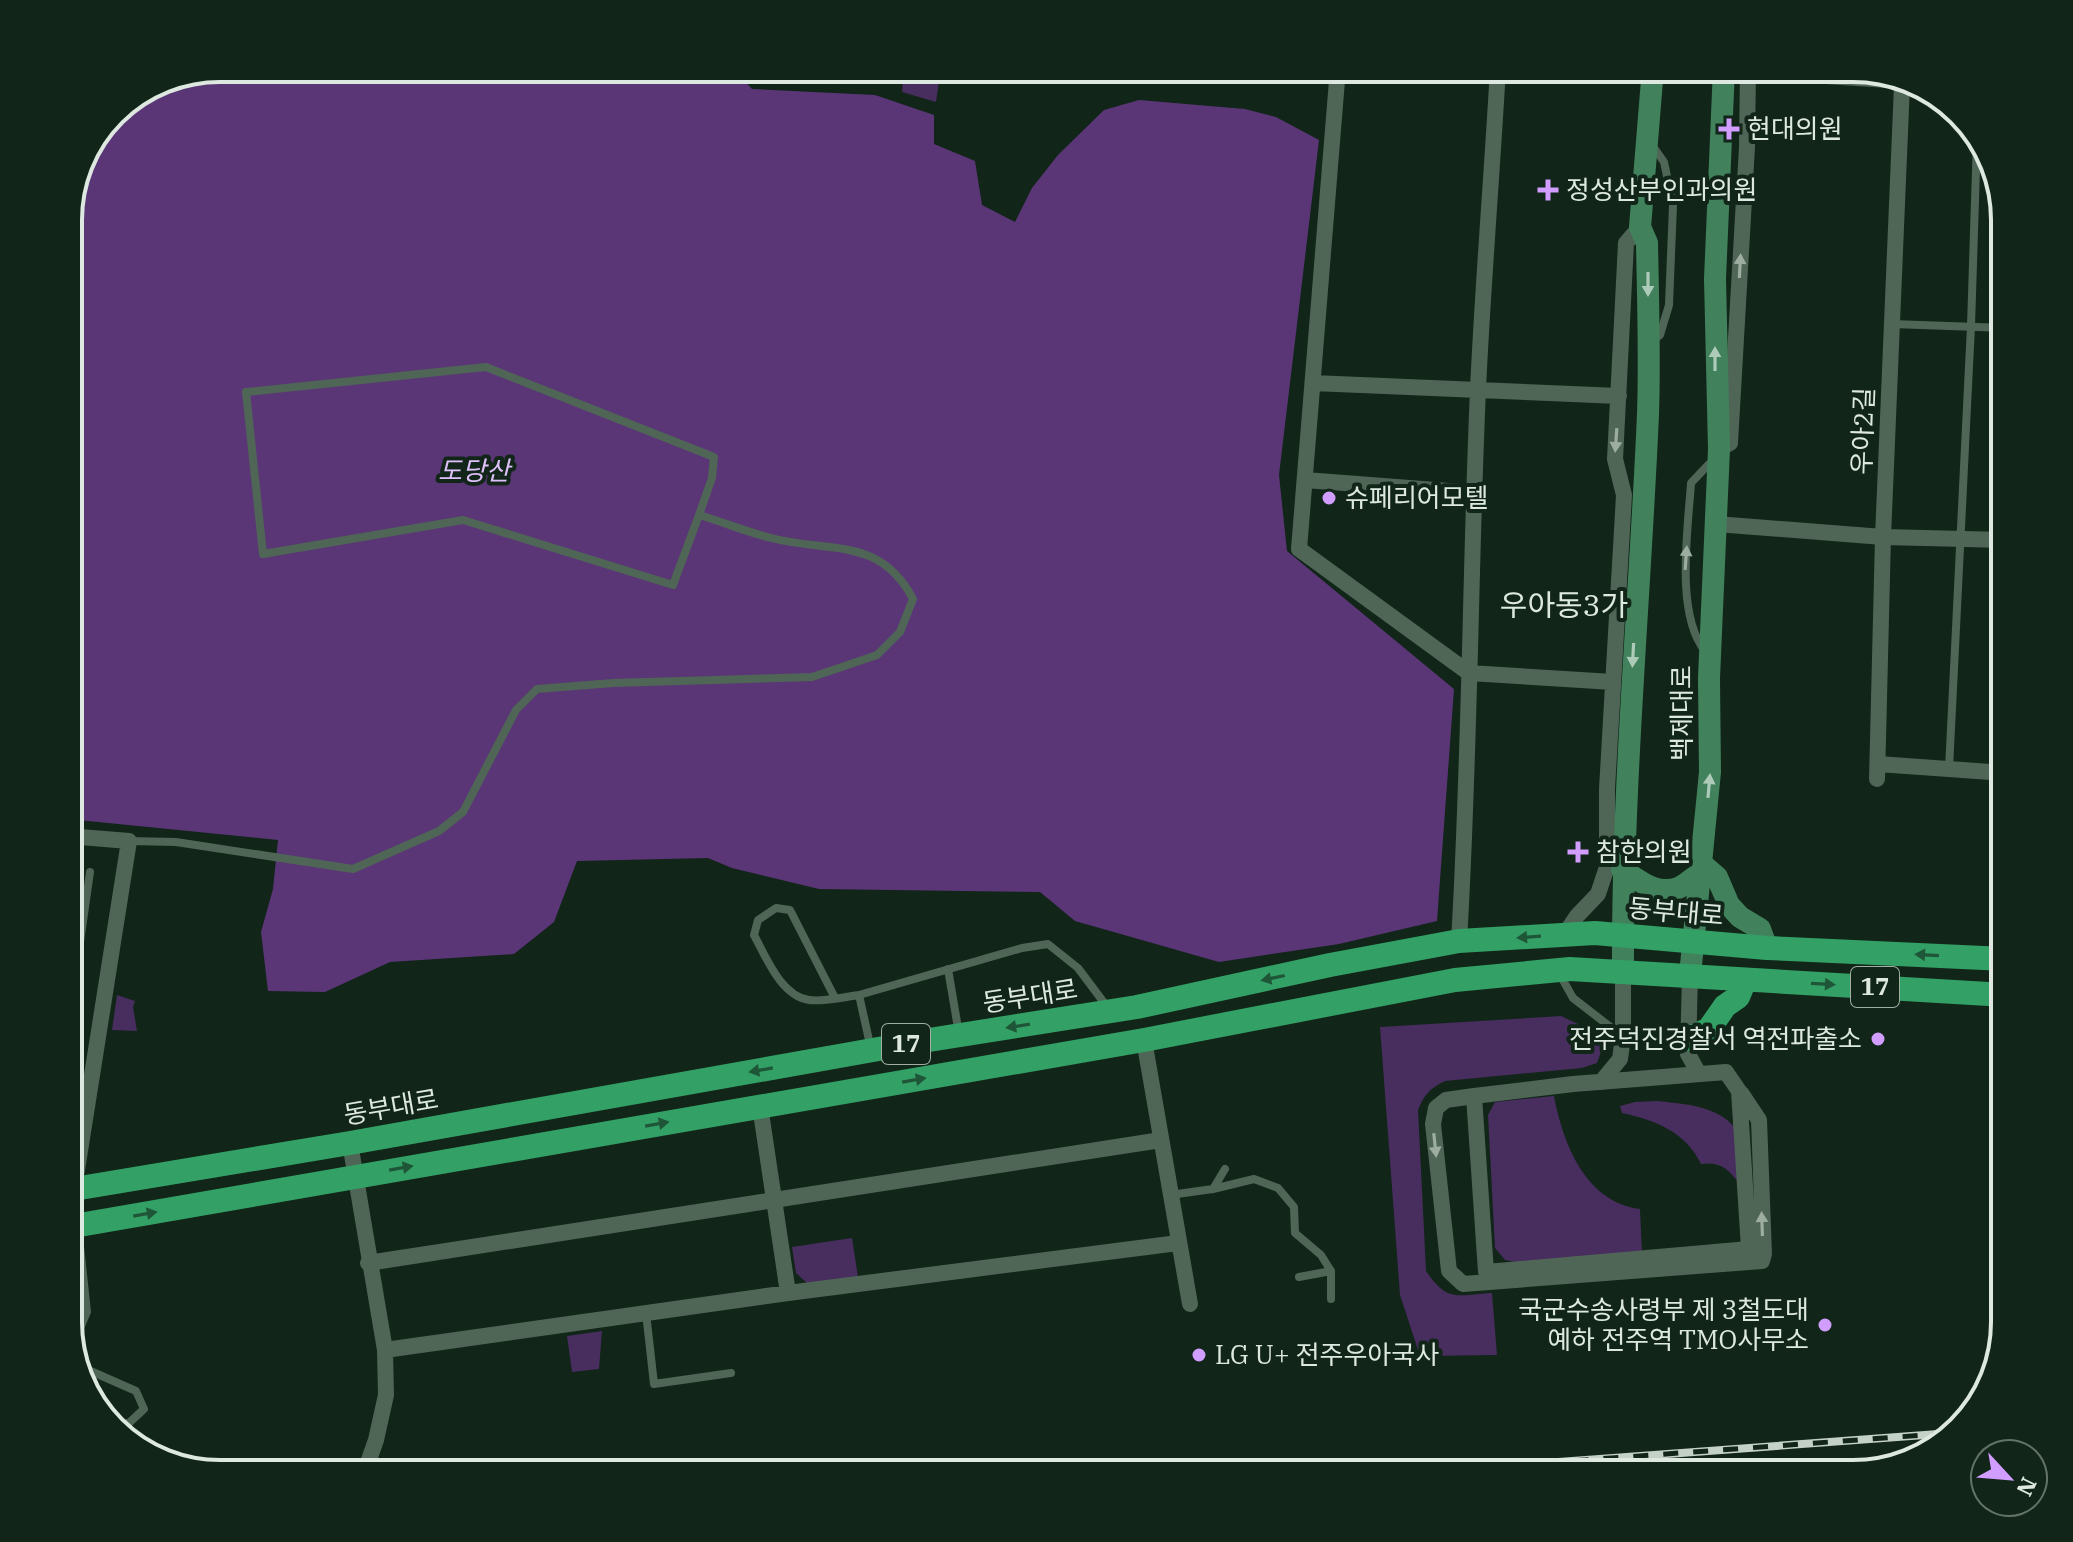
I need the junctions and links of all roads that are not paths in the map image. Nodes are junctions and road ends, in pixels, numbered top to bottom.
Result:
1 (1337, 82) edge
2 (1497, 82) edge
3 (1651, 82) edge
4 (1723, 82) edge
5 (1748, 82) edge
6 (1902, 91) edge
7 (1647, 138) junction
8 (1976, 158) edge
9 (1640, 227) junction
10 (1892, 324) junction
11 (1971, 326) junction
12 (1991, 327) edge
13 (1648, 344) junction
14 (1313, 383) junction
15 (1478, 389) junction
16 (1619, 396) junction
17 (1719, 455) junction
18 (1305, 480) junction
19 (1475, 493) junction
20 (1624, 495) junction
21 (699, 515) junction
22 (1716, 524) junction
23 (1640, 529) junction
24 (1883, 537) junction
25 (1961, 538) junction
26 (1991, 539) edge
27 (1620, 559) junction
28 (1710, 658) junction
29 (1469, 673) junction
30 (1613, 682) junction
31 (1610, 724) junction
32 (1627, 756) junction
33 (1949, 769) junction
34 (1991, 772) edge
35 (1607, 789) junction
36 (82, 837) edge
37 (129, 841) junction
38 (1622, 869) junction
39 (1702, 869) junction
40 (90, 872) dead end
41 (82, 924) edge
42 (1565, 934) junction
43 (1622, 935) junction
44 (1459, 941) junction
45 (1693, 941) junction
46 (1767, 948) junction
47 (1991, 958) edge
48 (948, 969) junction
49 (1556, 969) junction
50 (1623, 972) junction
51 (1690, 975) junction
52 (1745, 980) junction
53 (1991, 994) edge
54 (859, 995) junction
55 (835, 998) junction
56 (1111, 1011) junction
57 (960, 1035) junction
58 (1623, 1037) junction
59 (1688, 1039) junction
60 (1144, 1040) junction
61 (871, 1050) junction
62 (1699, 1074) junction
63 (1601, 1082) junction
64 (1739, 1091) junction
65 (1474, 1096) junction
66 (760, 1106) junction
67 (82, 1123) edge
68 (1161, 1140) junction
69 (350, 1143) junction
70 (1225, 1169) dead end
71 (354, 1177) junction
72 (82, 1187) edge
73 (1213, 1189) junction
74 (1170, 1195) junction
75 (775, 1200) junction
76 (82, 1224) edge
77 (1178, 1243) junction
78 (368, 1263) junction
79 (1331, 1271) junction
80 (1299, 1277) dead end
81 (82, 1281) edge
82 (788, 1293) junction
83 (1331, 1299) dead end
84 (1190, 1304) dead end
85 (646, 1313) junction
86 (82, 1324) edge
87 (385, 1350) junction
88 (91, 1373) edge
89 (731, 1373) dead end
90 (127, 1423) edge
91 (369, 1460) edge

1 - 14 street
2 - 15 street
3 - 7 street, 백제대로
17 -> 4 street, 백제대로
17 -> 5 street, 백제대로
6 - 10 street, 우아2길
7 - 9 street, 백제대로
7 - 13 lane
8 - 11 lane
9 -> 13 street, 백제대로
9 - 16 street
10 - 11 lane
10 - 24 street, 우아2길
11 - 12 lane
11 - 25 lane
13 - 23 street, 백제대로
14 - 15 street
14 - 18 street
15 - 16 street
15 - 19 street
16 -> 20 street
17 - 22 street, 백제대로
28 -> 17 lane
18 - 19 street
18 - 29 street
19 - 29 street
20 - 23 street
20 - 27 street
21 - 21 lane
21 - 37 lane
22 - 24 street
22 - 28 street, 백제대로
23 - 27 street
23 -> 32 street, 백제대로
24 - 25 street
24 - 33 street, 우아2길
25 - 26 street
25 - 33 lane
27 - 30 street
39 -> 28 street, 백제대로
29 - 30 street
29 - 44 street
30 - 31 street
31 - 32 street
31 - 35 street
32 - 35 street, 백제대로
32 - 38 street, 백제대로
33 - 34 street
35 - 42 street
36 - 37 street
37 - 67 street
38 - 39 street
38 - 43 street, 백제대로
39 - 45 street, 백제대로
39 - 46 street
40 - 41 lane
42 - 43 main road, 동부대로 / 17
42 -> 44 main road, 동부대로 / 17
43 - 45 main road, 동부대로 / 17
43 - 50 street, 백제대로
44 -> 56 main road, 동부대로 / 17
45 - 46 main road, 동부대로 / 17
45 - 51 street, 백제대로
47 -> 46 main road, 동부대로 / 17
48 - 54 lane
48 - 56 lane
48 - 57 lane
49 - 50 main road, 17
49 - 58 lane
49 - 60 main road, 17
50 - 51 main road, 17
50 - 58 street
51 - 52 main road, 17
51 - 59 street
52 -> 53 main road, 17
52 - 59 main road
54 - 55 lane
54 - 61 lane
55 - 55 lane
56 -> 57 main road, 동부대로 / 17
57 - 61 main road, 동부대로 / 17
58 - 63 street
59 - 62 street
66 -> 60 main road, 17
60 - 68 street
61 -> 69 main road, 동부대로 / 17
62 - 63 street
62 - 64 street
63 - 65 street
64 - 65 street
65 -> 64 street
71 -> 66 main road, 17
66 - 75 street
68 - 74 street
68 - 75 street
69 - 71 street
69 - 72 main road, 동부대로 / 17
70 - 73 lane
76 -> 71 main road, 17
71 - 78 street
73 - 74 lane
73 - 79 lane
74 - 77 street
75 - 78 street
75 - 82 street
77 - 82 street
77 - 84 street
78 - 87 street
79 - 80 lane
79 - 83 lane
81 - 86 lane
82 - 85 street
85 - 87 street
85 - 89 lane
87 - 91 street
88 - 90 lane

